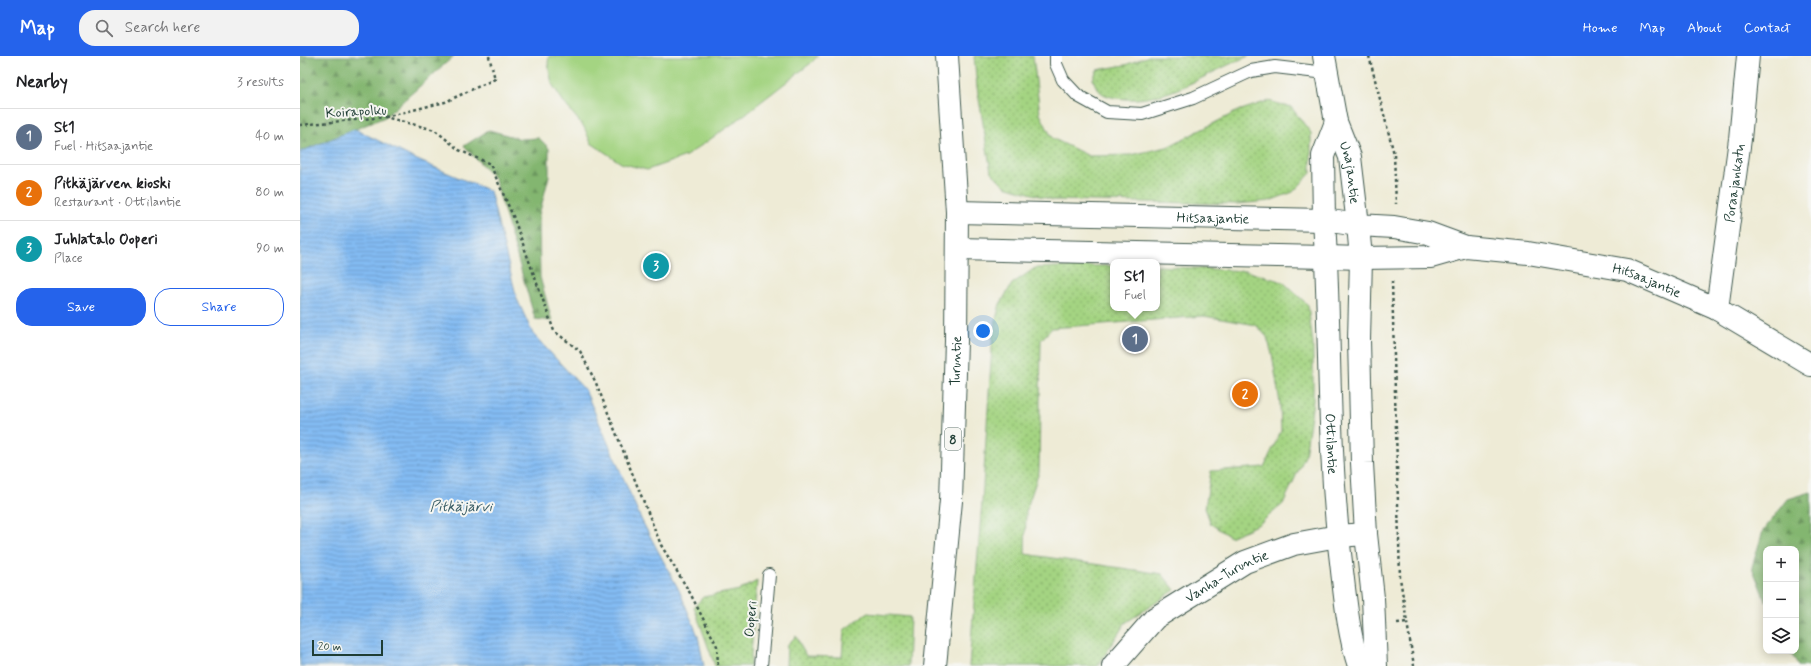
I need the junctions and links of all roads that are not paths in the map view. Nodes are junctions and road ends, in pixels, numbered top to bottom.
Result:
1 (947, 56) edge
2 (1056, 56) edge
3 (1748, 56) edge
4 (1325, 64) edge
5 (1336, 122) junction
6 (957, 212) junction
7 (1324, 220) junction
8 (1358, 225) junction
9 (1466, 247) junction
10 (958, 249) junction
11 (1327, 257) junction
12 (1361, 258) junction
13 (1717, 309) junction
14 (1811, 365) edge
15 (1366, 534) junction
16 (1338, 536) junction
17 (769, 575) dead end
18 (761, 666) edge
19 (936, 666) edge
20 (1113, 666) edge
21 (1360, 666) edge
22 (1376, 666) edge

1 - 6 main road, Turuntie / 8
2 - 4 lane
3 - 13 main road, Poraajankatu
4 - 5 main road, Unajantie
5 - 7 main road, Unajantie
5 - 8 main road, Unajantie
6 - 7 main road, Hitsaajantie
6 - 10 main road, Turuntie / 8
7 - 8 main road, Hitsaajantie
7 - 11 main road, Ottilantie
8 - 9 main road, Hitsaajantie
8 - 12 main road
9 - 12 main road, Hitsaajantie
9 - 13 main road, Hitsaajantie
10 - 11 main road, Hitsaajantie
10 - 19 main road, Turuntie / 8
11 - 12 main road, Hitsaajantie
11 - 16 main road, Ottilantie
12 - 15 main road
13 - 14 main road, Hitsaajantie
15 - 16 main road, Vanha-Turuntie
15 - 22 main road
16 - 20 main road, Vanha-Turuntie
16 - 21 main road, Ottilantie
17 - 18 lane, Ooperi

